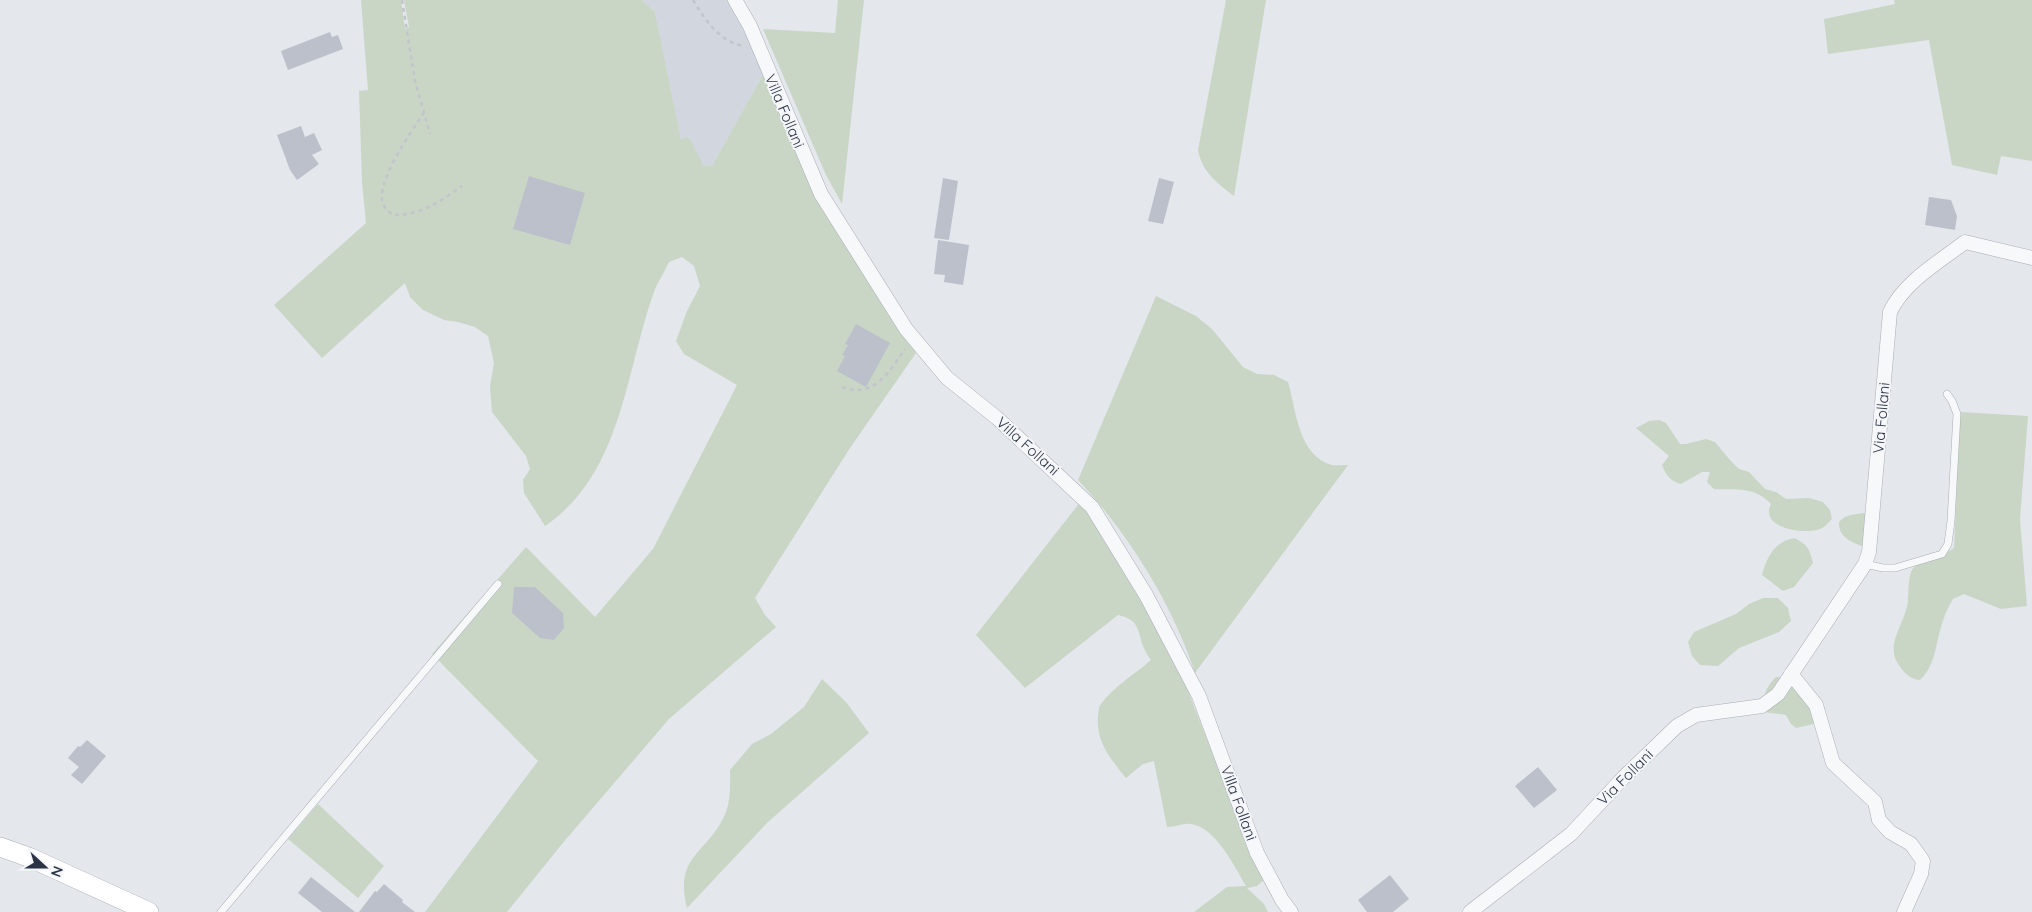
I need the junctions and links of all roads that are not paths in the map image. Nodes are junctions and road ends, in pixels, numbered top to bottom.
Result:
1 (736, 0) edge
2 (2032, 258) edge
3 (1946, 394) dead end
4 (1865, 564) junction
5 (498, 584) dead end
6 (1792, 674) junction
7 (0, 847) edge
8 (150, 912) edge
9 (221, 912) edge
10 (1291, 912) edge
11 (1470, 912) edge
12 (1904, 912) edge

1 - 10 street, Villa Follani
2 - 4 street, Via Follani
3 - 4 lane
4 - 6 street, Via Follani
5 - 9 lane
6 - 11 street, Via Follani
6 - 12 street
7 - 8 main road

